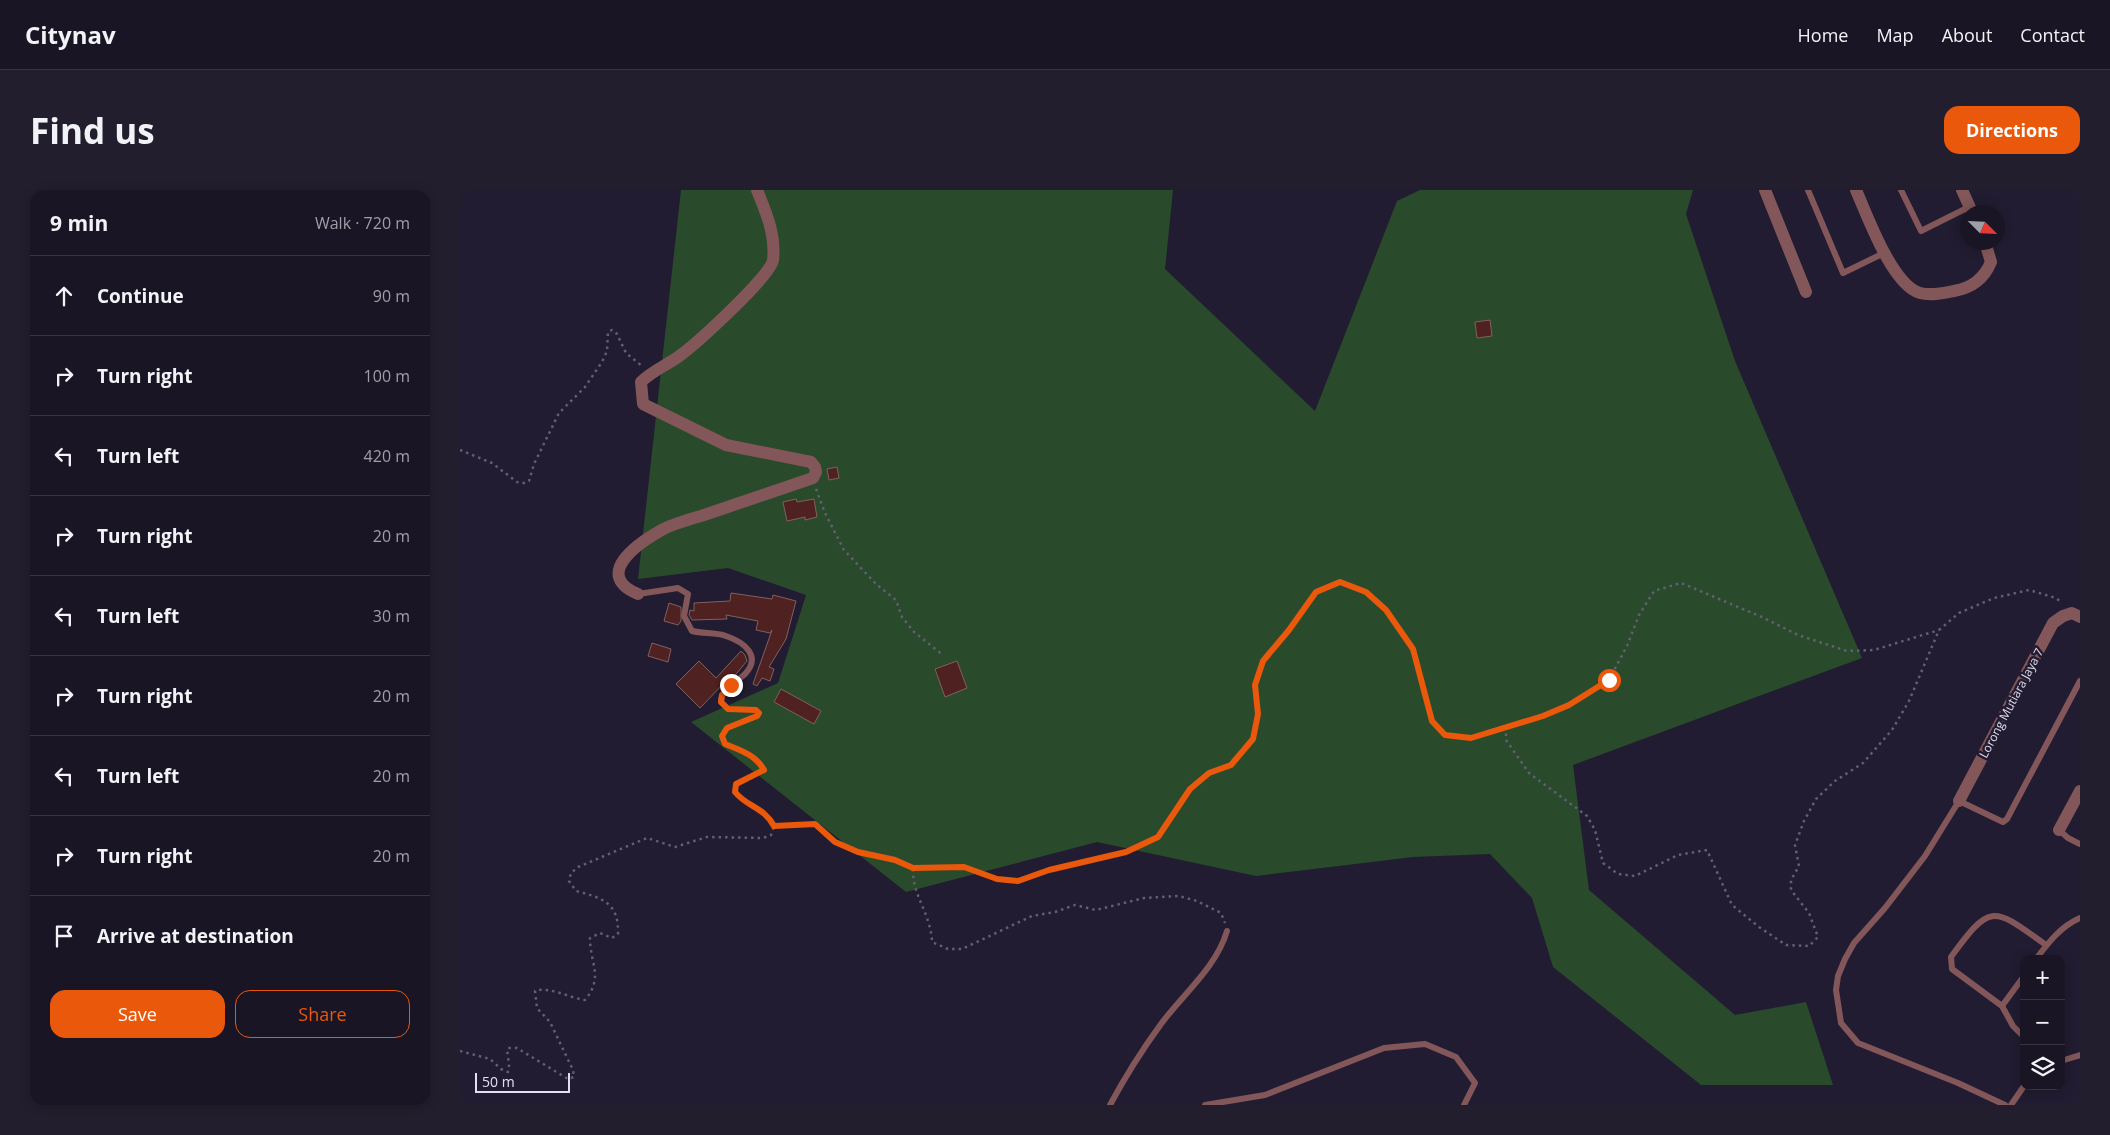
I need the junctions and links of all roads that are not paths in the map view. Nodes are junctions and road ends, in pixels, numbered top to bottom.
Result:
1 (758, 190) edge
2 (1765, 190) edge
3 (1808, 190) edge
4 (1856, 190) edge
5 (1902, 190) edge
6 (1962, 190) edge
7 (1968, 205) edge
8 (1960, 214) edge
9 (1987, 250) edge
10 (1884, 253) junction
11 (1806, 292) dead end
12 (638, 594) joint
13 (2076, 615) edge
14 (2080, 681) edge
15 (728, 709) road end
16 (2080, 791) edge
17 (1959, 801) junction
18 (2059, 830) joint
19 (2080, 844) edge
20 (2080, 918) edge
21 (1227, 932) road end
22 (2046, 945) junction
23 (2039, 955) edge
24 (2020, 981) edge
25 (2002, 1006) junction
26 (2020, 1033) edge
27 (2080, 1055) edge
28 (2065, 1060) edge
29 (2021, 1090) edge
30 (1110, 1105) edge
31 (1205, 1105) edge
32 (1464, 1105) edge
33 (2005, 1105) edge
34 (2010, 1105) edge

1 - 12 street
2 - 11 street
3 - 10 lane
4 - 10 street
5 - 8 lane
6 - 7 street
9 - 10 street
12 - 15 lane
13 - 17 street, Lorong Mutiara Jaya 7
14 - 17 lane
16 - 18 street
17 - 33 lane
18 - 19 lane
20 - 22 lane
21 - 30 lane
22 - 23 lane
22 - 25 lane
24 - 25 lane
25 - 26 lane
27 - 28 lane
29 - 34 lane
31 - 32 lane

